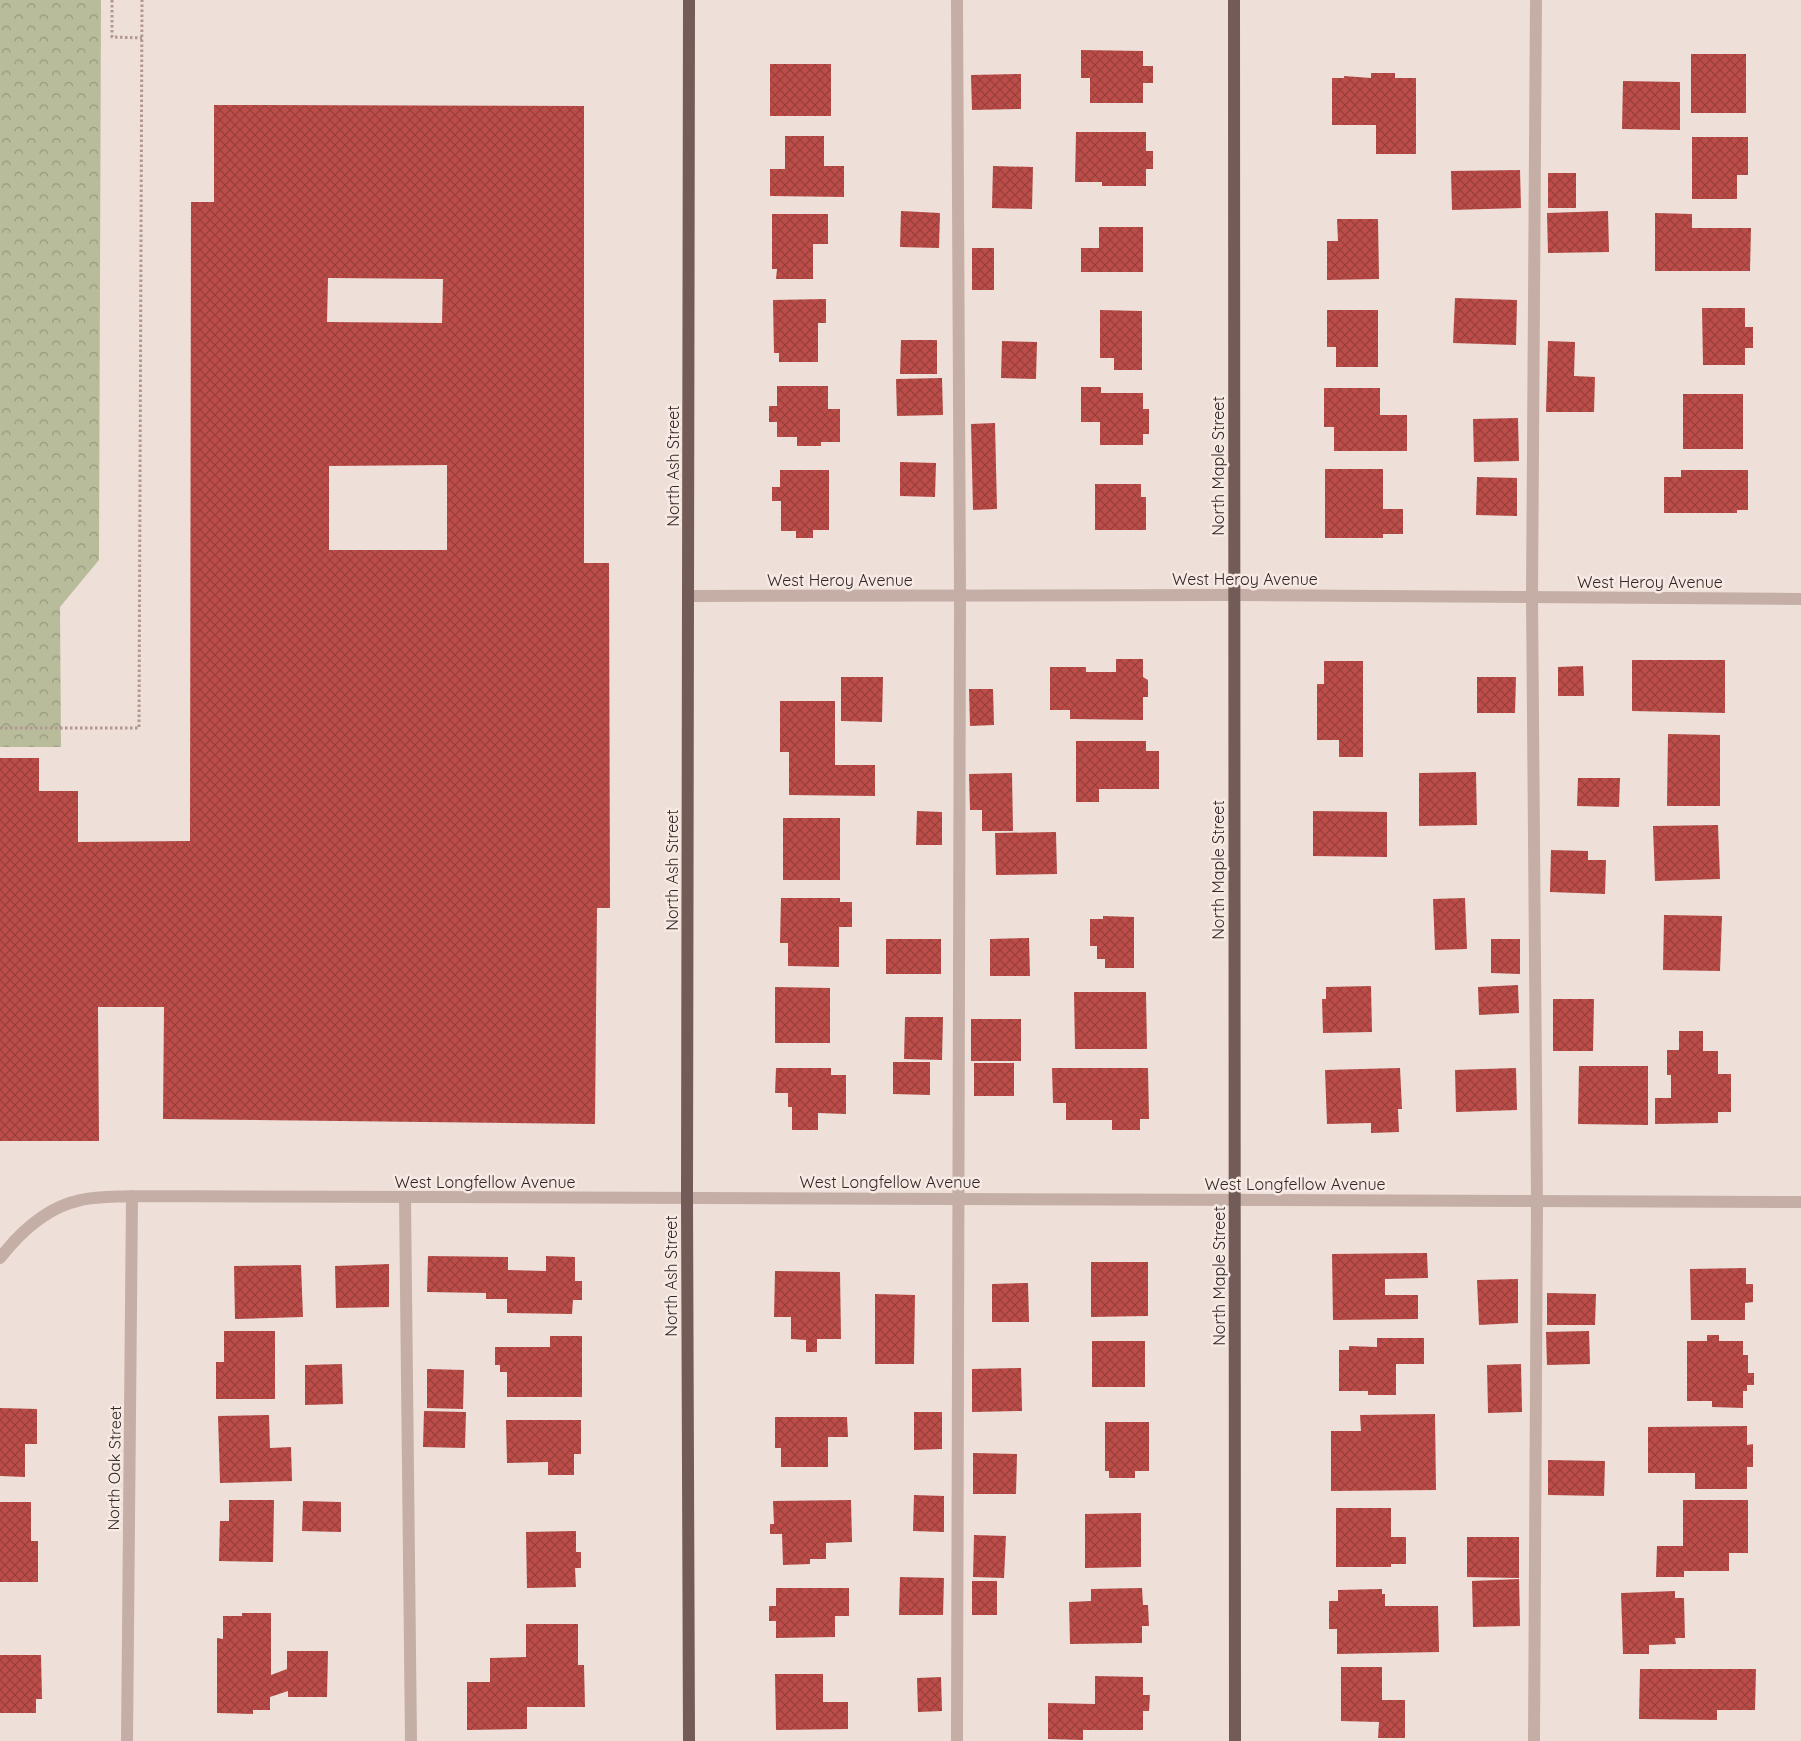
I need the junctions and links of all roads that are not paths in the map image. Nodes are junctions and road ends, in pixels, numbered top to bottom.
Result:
1 (689, 0) edge
2 (957, 0) edge
3 (1234, 0) edge
4 (1536, 0) edge
5 (1235, 595) junction
6 (689, 596) junction
7 (960, 596) junction
8 (1532, 598) junction
9 (1801, 599) edge
10 (132, 1196) junction
11 (405, 1198) junction
12 (687, 1198) junction
13 (960, 1198) junction
14 (1235, 1199) junction
15 (1537, 1202) junction
16 (1801, 1202) edge
17 (0, 1258) edge
18 (127, 1741) edge
19 (411, 1741) edge
20 (689, 1741) edge
21 (958, 1741) edge
22 (1235, 1741) edge
23 (1534, 1741) edge

1 - 6 main road, North Ash Street
2 - 7 street
3 - 5 main road, North Maple Street
4 - 8 street
5 - 7 street, West Heroy Avenue
5 - 8 street, West Heroy Avenue
5 - 14 main road, North Maple Street
6 - 7 street, West Heroy Avenue
6 - 12 main road, North Ash Street
7 - 13 street
8 - 9 street, West Heroy Avenue
8 - 15 street
10 - 11 street, West Longfellow Avenue
10 - 17 street, West Longfellow Avenue
10 - 18 street, North Oak Street
11 - 12 street, West Longfellow Avenue
11 - 19 street
12 - 13 street, West Longfellow Avenue
12 - 20 main road, North Ash Street
13 - 14 street, West Longfellow Avenue
13 - 21 street
14 - 15 street, West Longfellow Avenue
14 - 22 main road, North Maple Street
15 - 16 street, West Longfellow Avenue
15 - 23 street

